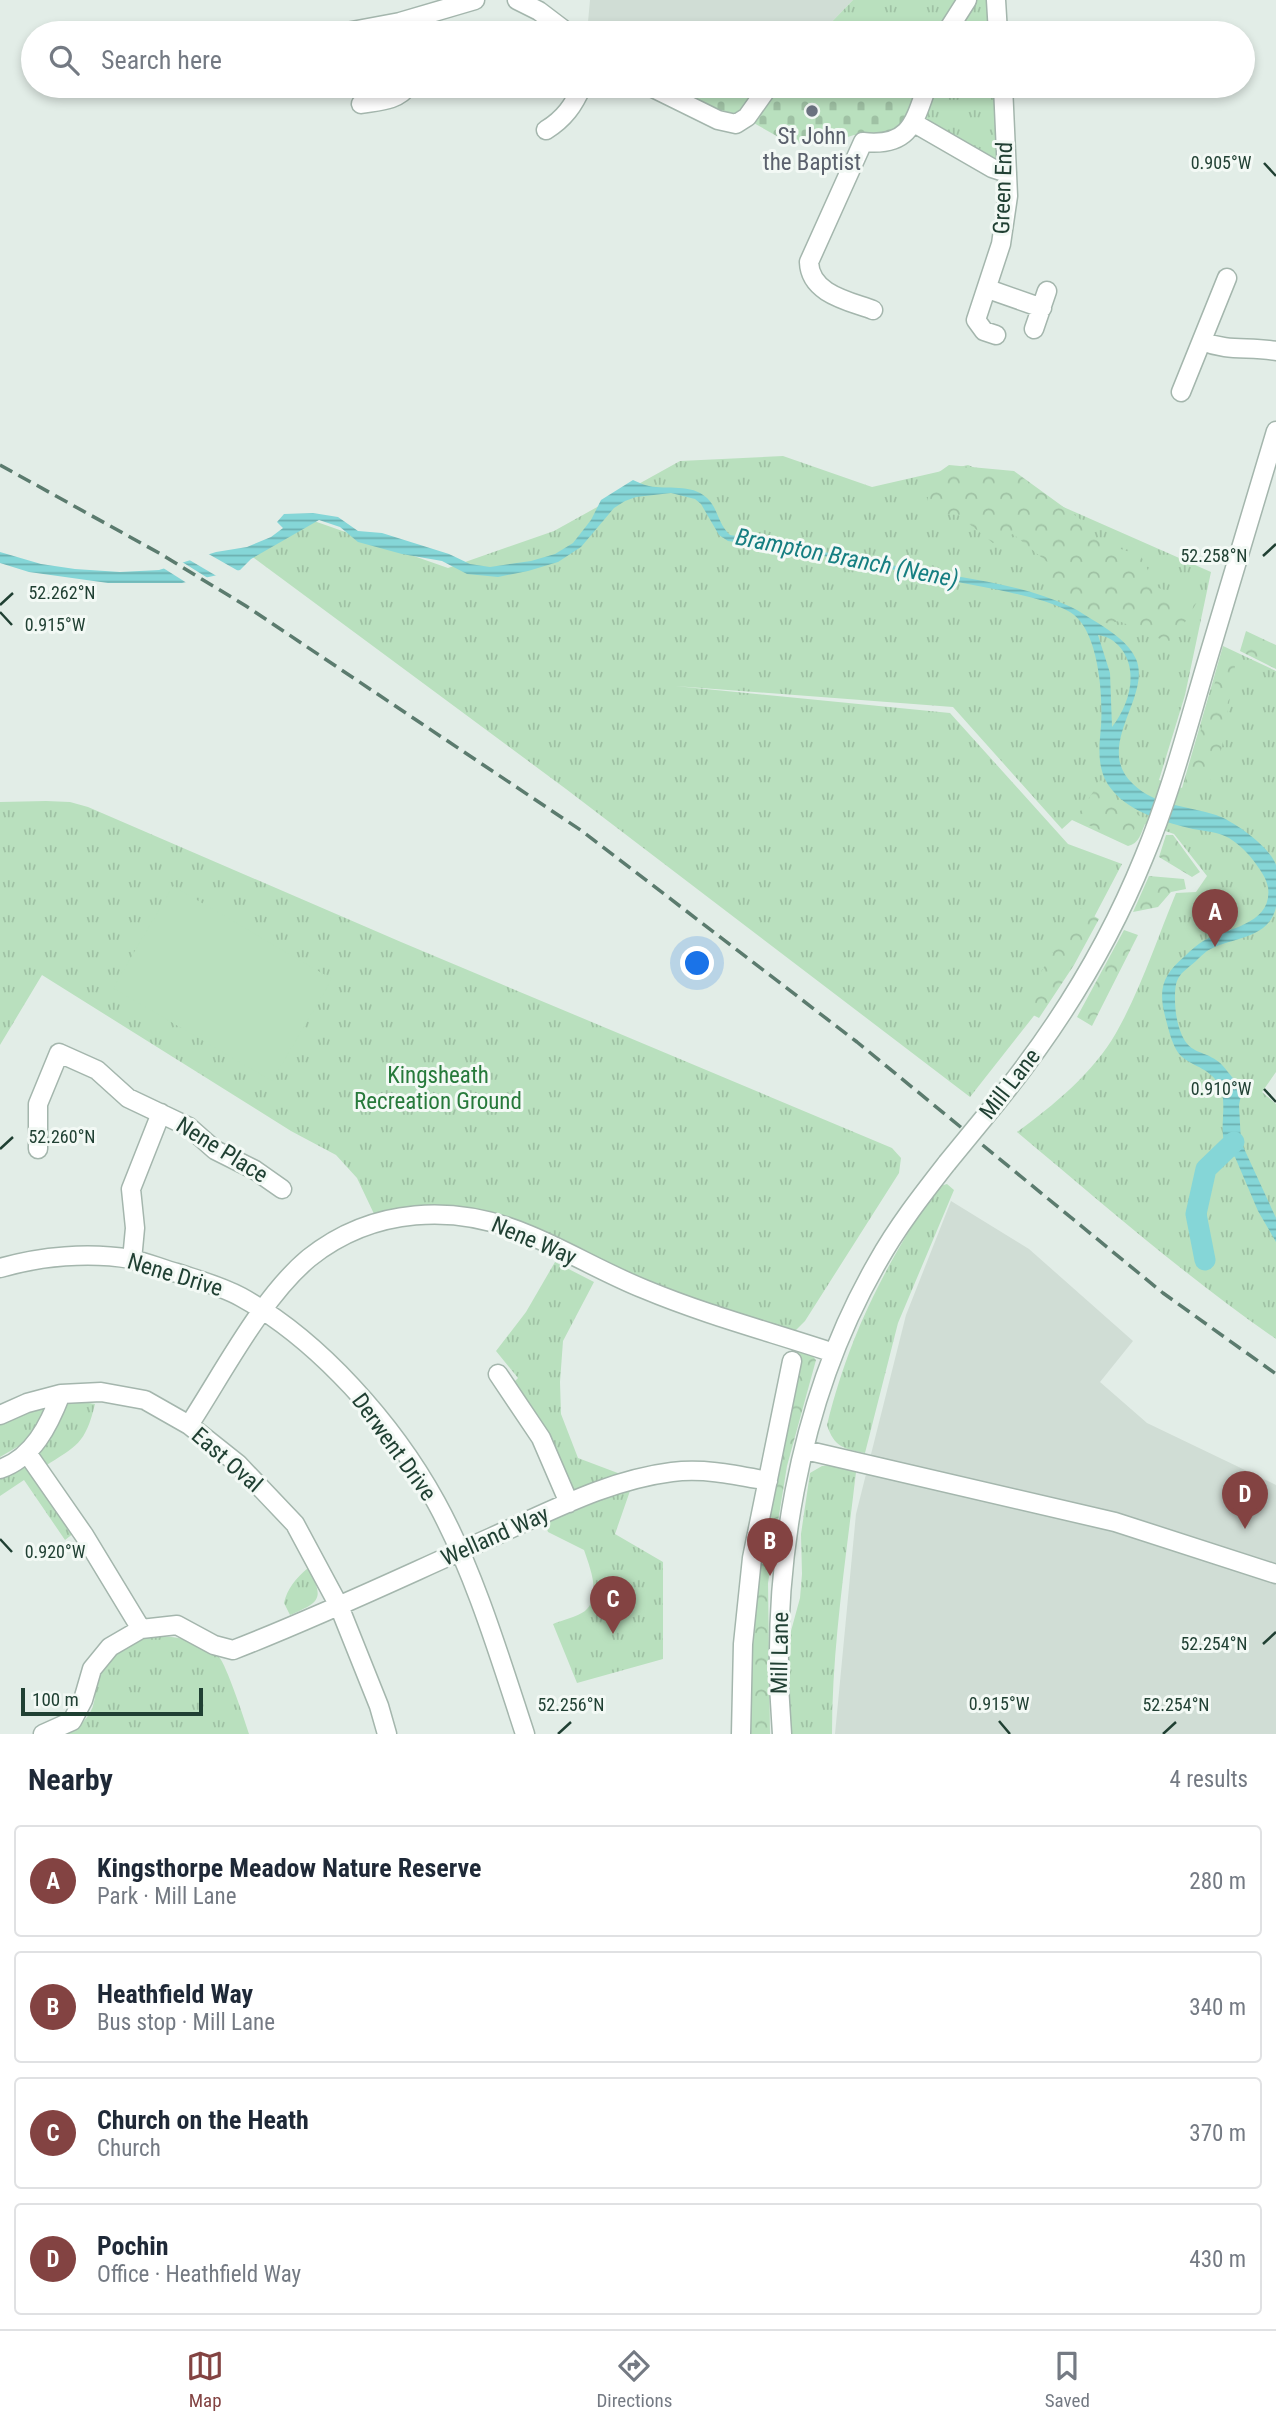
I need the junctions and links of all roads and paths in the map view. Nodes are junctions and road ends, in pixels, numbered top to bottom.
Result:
1 (475, 0) edge
2 (517, 0) edge
3 (967, 0) edge
4 (996, 0) edge
5 (420, 21) edge
6 (552, 21) edge
7 (954, 21) edge
8 (997, 21) edge
9 (395, 98) edge
10 (577, 98) edge
11 (673, 98) edge
12 (760, 98) edge
13 (923, 98) edge
14 (1004, 98) edge
15 (361, 104) dead end
16 (914, 123) junction
17 (546, 130) dead end
18 (1007, 173) junction
19 (1227, 278) dead end
20 (988, 289) junction
21 (873, 310) dead end
22 (1034, 329) dead end
23 (996, 335) dead end
24 (1202, 341) junction
25 (1276, 351) edge
26 (1181, 392) dead end
27 (1275, 436) edge
28 (162, 1113) junction
29 (38, 1149) dead end
30 (282, 1189) dead end
31 (132, 1259) junction
32 (0, 1268) edge
33 (263, 1311) junction
34 (834, 1353) junction
35 (792, 1361) dead end
36 (498, 1374) dead end
37 (61, 1394) junction
38 (0, 1415) edge
39 (190, 1426) junction
40 (805, 1450) junction
41 (27, 1452) junction
42 (0, 1469) edge
43 (768, 1481) junction
44 (569, 1503) junction
45 (459, 1552) junction
46 (1276, 1574) edge
47 (339, 1606) junction
48 (141, 1629) junction
49 (43, 1734) edge
50 (387, 1734) edge
51 (525, 1734) edge
52 (741, 1734) edge
53 (782, 1734) edge

1 - 5 street
2 - 6 street
3 - 7 street
4 - 8 street
9 - 15 street
10 - 17 street
11 - 12 street
13 - 16 street
14 - 18 street, Green End
16 - 18 street
16 - 21 street
18 - 20 street, Green End
19 - 24 street
20 - 22 street
20 - 23 street, Green End
24 - 25 street
24 - 26 street
27 - 34 street, Mill Lane, bridge
28 - 29 street, Nene Place
28 - 30 street, Nene Place
28 - 31 street, Nene Place
31 - 32 street, Nene Drive
31 - 33 street, Nene Drive
33 - 34 street, Nene Way
33 - 39 street, Nene Way
33 - 45 street, Derwent Drive
34 - 40 street, Mill Lane
35 - 43 street
36 - 44 street
37 - 38 street, East Oval
37 - 39 street, East Oval
37 - 41 street
39 - 47 street, East Oval
40 - 46 street
40 - 53 street, Mill Lane
41 - 42 street
41 - 48 street
43 - 44 street, Welland Way
43 - 52 street
44 - 45 street, Welland Way
45 - 47 street, Welland Way
45 - 51 street, Derwent Drive
47 - 48 street, Welland Way
47 - 50 street, East Oval
48 - 49 street

